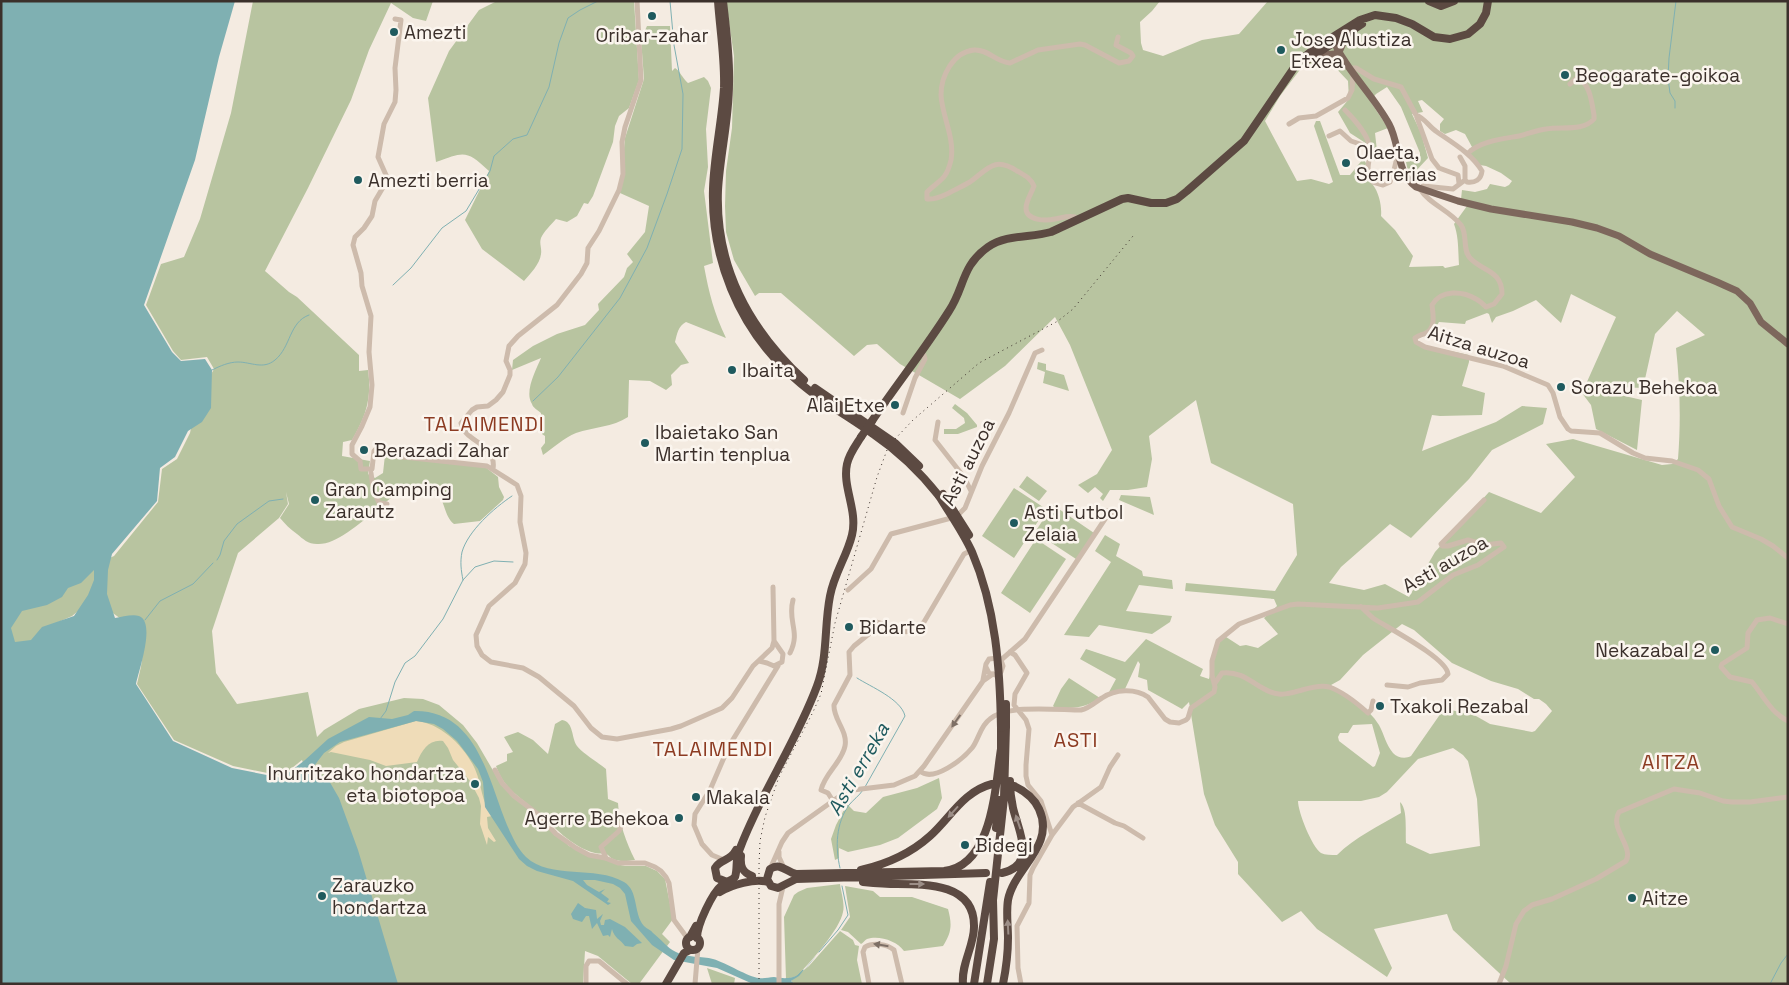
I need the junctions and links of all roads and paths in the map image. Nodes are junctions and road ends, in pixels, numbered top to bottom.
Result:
1 (637, 1) edge
2 (718, 1) edge
3 (723, 1) edge
4 (1430, 1) edge
5 (1454, 1) edge
6 (1488, 1) edge
7 (396, 19) dead end
8 (1352, 28) junction
9 (1118, 37) dead end
10 (1335, 42) junction
11 (1338, 52) junction
12 (1310, 55) junction
13 (1351, 71) junction
14 (1570, 84) dead end
15 (1345, 110) dead end
16 (1416, 115) junction
17 (1289, 124) dead end
18 (1329, 136) dead end
19 (1370, 150) junction
20 (1398, 153) junction
21 (1468, 154) junction
22 (1460, 157) dead end
23 (1462, 182) junction
24 (1411, 183) junction
25 (1420, 189) junction
26 (1077, 220) junction
27 (1788, 344) edge
28 (1042, 350) dead end
29 (921, 353) junction
30 (903, 413) dead end
31 (938, 422) dead end
32 (493, 469) junction
33 (371, 471) junction
34 (971, 491) junction
35 (941, 495) junction
36 (1484, 500) dead end
37 (387, 504) dead end
38 (1108, 516) dead end
39 (955, 517) junction
40 (972, 549) junction
41 (1788, 558) edge
42 (773, 587) dead end
43 (848, 590) dead end
44 (793, 600) dead end
45 (1361, 607) junction
46 (1788, 624) edge
47 (774, 641) junction
48 (772, 648) junction
49 (780, 649) junction
50 (998, 651) junction
51 (790, 653) dead end
52 (1008, 654) junction
53 (765, 655) junction
54 (997, 659) junction
55 (759, 661) junction
56 (771, 666) junction
57 (986, 667) junction
58 (993, 674) junction
59 (983, 681) junction
60 (1214, 683) junction
61 (1387, 685) dead end
62 (1373, 701) dead end
63 (1017, 709) junction
64 (1788, 721) edge
65 (1006, 727) junction
66 (1001, 749) junction
67 (1118, 755) dead end
68 (494, 770) dead end
69 (920, 771) junction
70 (992, 784) dead end
71 (1014, 786) dead end
72 (1788, 797) edge
73 (833, 801) junction
74 (1078, 804) junction
75 (759, 805) junction
76 (606, 818) dead end
77 (746, 834) junction
78 (1052, 835) junction
79 (1143, 838) dead end
80 (779, 849) junction
81 (712, 855) junction
82 (607, 858) junction
83 (725, 860) junction
84 (716, 866) junction
85 (736, 869) junction
86 (786, 869) junction
87 (769, 870) junction
88 (841, 873) junction
89 (986, 873) dead end
90 (1002, 873) dead end
91 (715, 875) junction
92 (752, 876) junction
93 (833, 879) junction
94 (729, 882) junction
95 (768, 883) junction
96 (785, 886) junction
97 (713, 898) junction
98 (779, 904) junction
99 (700, 916) junction
100 (681, 930) junction
101 (690, 947) junction
102 (778, 981) edge
103 (586, 984) edge
104 (627, 984) edge
105 (666, 984) edge
106 (695, 984) edge
107 (869, 984) edge
108 (902, 984) edge
109 (963, 984) edge
110 (974, 984) edge
111 (987, 984) edge
112 (1003, 984) edge
113 (1021, 984) edge
114 (1499, 984) edge

1 - 32 street
2 - 35 highway
3 - 35 highway
4 - 5 highway
6 - 8 highway
7 - 33 street
8 - 10 highway
8 - 11 main road
8 - 12 highway
9 - 26 street
10 - 11 main road
10 - 12 highway
11 - 12 main road
11 - 13 main road
12 - 26 highway
13 - 16 street
13 - 17 street
13 - 20 main road
14 - 21 street
15 - 19 street
16 - 21 street
16 - 23 street
18 - 19 street
19 - 20 street
20 - 24 main road
21 - 23 street
22 - 23 street
23 - 24 street
24 - 25 main road
25 - 27 main road
25 - 41 street, Aitza auzoa
26 - 29 highway
28 - 34 street, Asti auzoa
29 - 30 street
29 - 75 highway, bridge
31 - 34 street
32 - 33 street
32 - 55 street
33 - 37 street
34 - 39 street, Asti auzoa
35 - 65 highway, bridge
35 - 65 highway, bridge
36 - 45 street, Asti auzoa
38 - 52 street
39 - 40 street, Asti auzoa
39 - 43 street
40 - 50 street, Asti auzoa
40 - 73 street
42 - 47 street
44 - 51 street
45 - 60 street, Asti auzoa
45 - 61 street
46 - 64 street
47 - 48 street
47 - 49 street
48 - 49 street
48 - 53 street
49 - 56 street
50 - 52 street
50 - 54 street, Asti auzoa
52 - 54 street
52 - 63 street
53 - 55 street
53 - 56 street
54 - 57 street
54 - 58 street
55 - 56 street
56 - 81 street
57 - 58 street
57 - 59 street
58 - 59 street
59 -> 69 street
60 - 62 street
60 - 63 street
63 - 69 street
63 - 78 street
65 - 66 highway
90 -> 65 highway
65 - 111 highway
66 - 88 highway
66 - 110 highway
67 - 74 street
68 - 82 street
69 - 73 street
70 -> 88 highway
112 -> 71 highway
72 - 114 street
73 - 80 street
74 - 78 street
74 - 79 street
75 - 77 highway
75 - 83 highway
76 - 82 street
77 - 85 highway
77 - 92 highway
78 - 113 street
80 - 86 street
80 - 87 street
81 - 83 street
81 - 84 street
82 - 100 street
83 - 84 highway
83 - 85 highway
84 - 91 highway
85 - 92 highway
85 - 94 highway
86 - 87 highway
86 - 88 highway
86 - 96 highway
87 - 92 highway
87 - 95 highway
89 - 93 highway
91 - 94 highway
91 - 99 highway
93 - 96 highway
93 -> 109 highway
94 - 95 highway
94 - 97 highway
95 - 96 highway
95 - 97 highway
95 - 98 street
96 - 98 street
97 - 101 highway
98 - 102 street
99 - 100 street
99 - 101 highway
100 - 101 street
101 - 105 highway
101 - 106 street
103 - 104 street
108 -> 107 street

